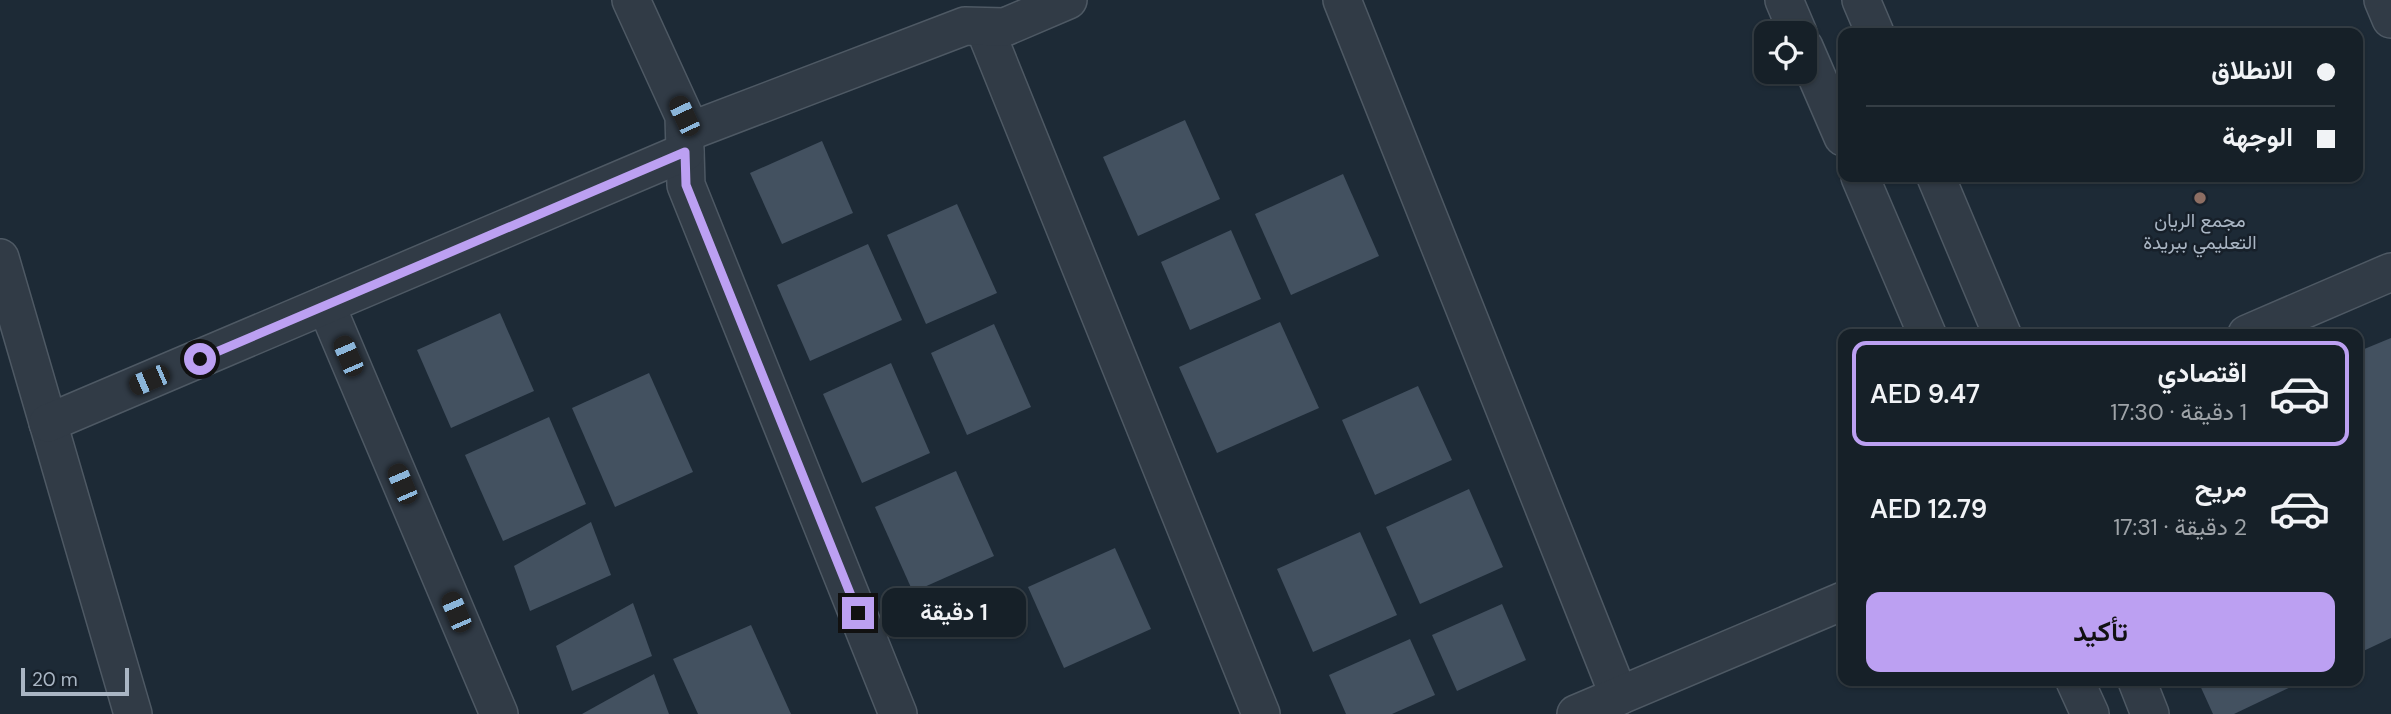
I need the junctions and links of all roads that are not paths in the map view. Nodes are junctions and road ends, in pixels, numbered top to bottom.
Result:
1 (631, 0) edge
2 (1068, 0) edge
3 (1342, 0) edge
4 (1784, 0) edge
5 (1861, 0) edge
6 (2383, 0) edge
7 (2391, 19) edge
8 (1793, 21) edge
9 (984, 27) junction
10 (1873, 28) edge
11 (1817, 77) edge
12 (1838, 125) edge
13 (685, 143) junction
14 (1862, 182) edge
15 (1938, 182) edge
16 (0, 258) edge
17 (2391, 272) edge
18 (326, 305) junction
19 (1925, 329) edge
20 (2000, 329) edge
21 (2259, 329) edge
22 (48, 423) junction
23 (1838, 602) edge
24 (2078, 686) edge
25 (2139, 686) edge
26 (1619, 696) junction
27 (133, 714) edge
28 (499, 714) edge
29 (898, 714) edge
30 (1261, 714) edge
31 (1576, 714) edge
32 (2090, 714) edge
33 (2150, 714) edge

1 - 13 street
2 - 9 street
3 - 26 street
4 - 8 street
5 - 10 street
6 - 7 street
9 - 13 street
9 - 30 street
11 - 12 street
13 - 18 street
13 - 29 street
14 - 19 street
15 - 20 street
16 - 22 street
17 - 21 street
18 - 22 street
18 - 28 street
22 - 27 street
23 - 26 street
24 - 32 street
25 - 33 street
26 - 31 street

